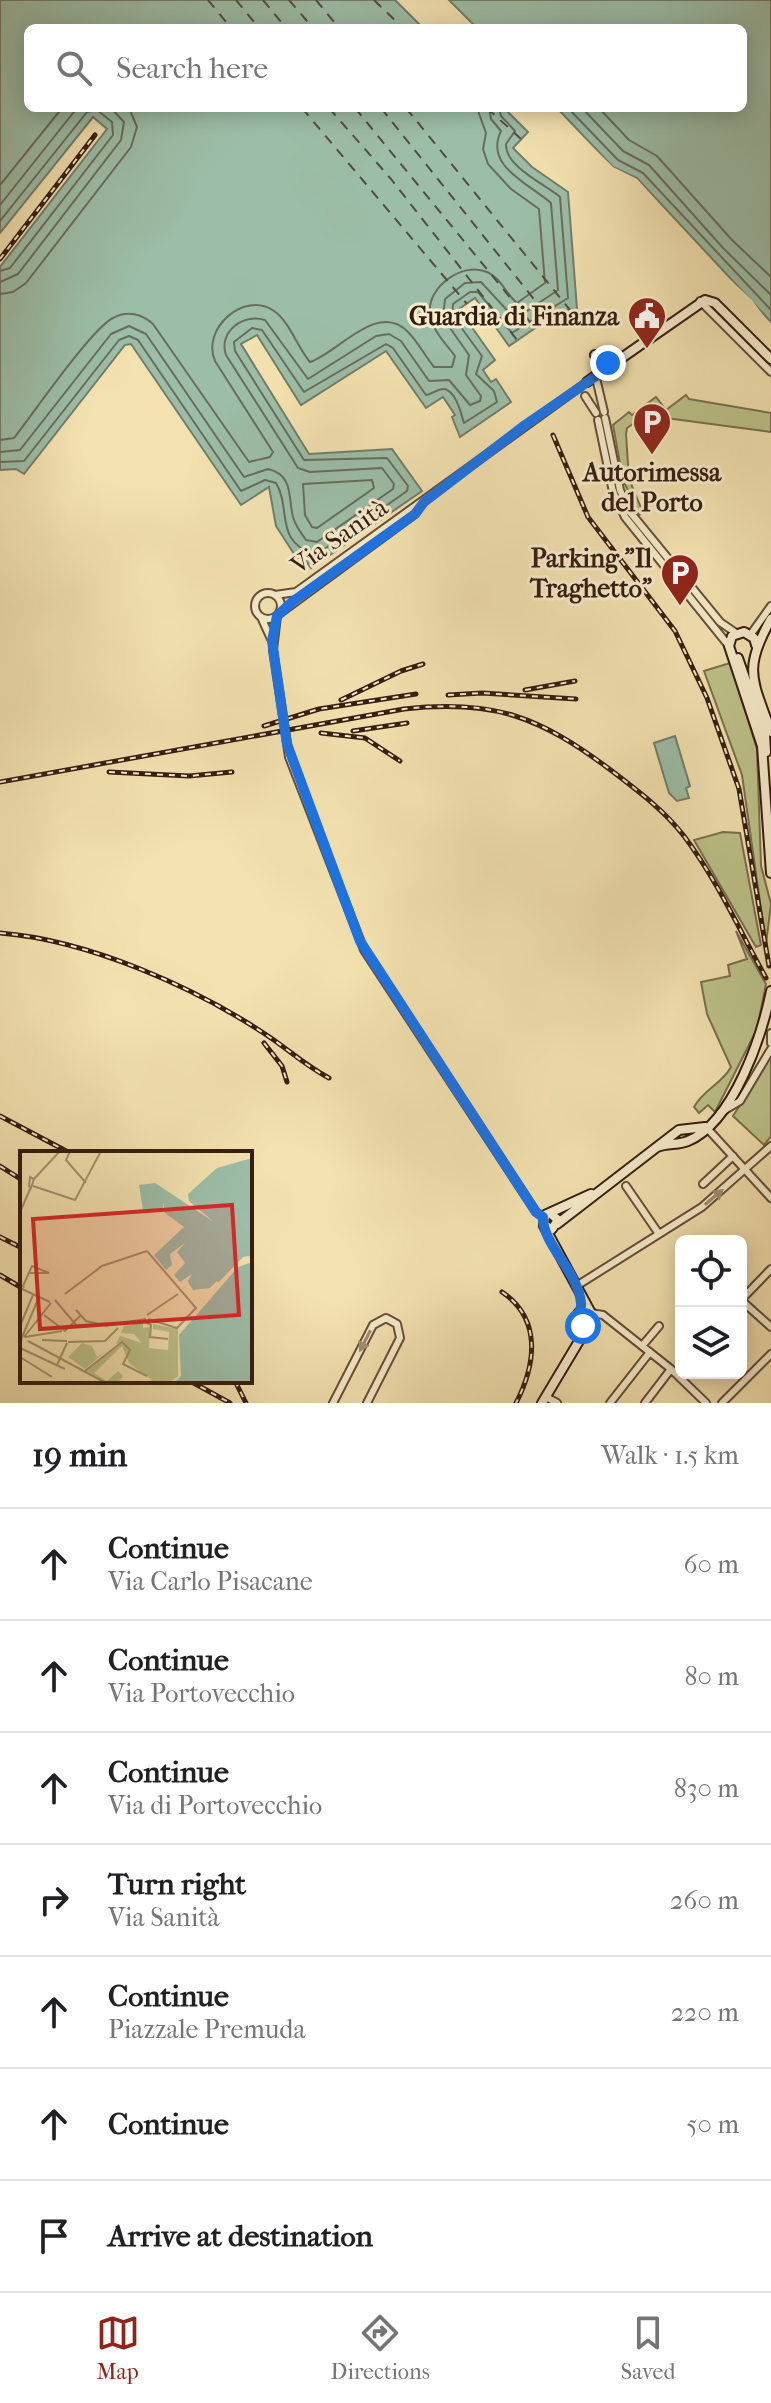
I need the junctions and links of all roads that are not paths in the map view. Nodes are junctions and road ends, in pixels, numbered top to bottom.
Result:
1 (700, 301) junction
2 (595, 355) dead end
3 (771, 359) edge
4 (615, 363) junction
5 (771, 372) edge
6 (592, 380) junction
7 (600, 395) junction
8 (588, 398) junction
9 (566, 400) junction
10 (601, 416) junction
11 (424, 502) junction
12 (275, 595) junction
13 (771, 606) edge
14 (278, 615) junction
15 (261, 617) junction
16 (771, 619) edge
17 (736, 633) junction
18 (751, 634) junction
19 (272, 641) junction
20 (756, 645) junction
21 (733, 653) junction
22 (752, 655) junction
23 (771, 732) edge
24 (769, 824) edge
25 (771, 873) edge
26 (771, 991) edge
27 (771, 1033) edge
28 (771, 1043) edge
29 (771, 1049) edge
30 (720, 1113) junction
31 (706, 1127) junction
32 (675, 1132) junction
33 (679, 1142) junction
34 (771, 1146) edge
35 (657, 1147) junction
36 (733, 1156) junction
37 (745, 1170) junction
38 (703, 1184) dead end
39 (626, 1186) dead end
40 (599, 1190) junction
41 (771, 1198) edge
42 (545, 1218) junction
43 (556, 1225) junction
44 (659, 1234) junction
45 (556, 1247) junction
46 (771, 1269) edge
47 (578, 1285) junction
48 (747, 1294) edge
49 (747, 1305) edge
50 (586, 1312) junction
51 (583, 1324) junction
52 (659, 1326) dead end
53 (771, 1327) edge
54 (642, 1346) junction
55 (650, 1352) junction
56 (771, 1354) edge
57 (673, 1370) junction
58 (544, 1400) edge
59 (333, 1403) edge
60 (367, 1403) edge
61 (557, 1403) edge
62 (610, 1403) edge
63 (645, 1403) edge
64 (706, 1403) edge
65 (722, 1403) edge

1 - 3 main road
1 - 4 main road
1 - 5 street
2 - 4 main road
4 - 6 main road
6 - 7 street
6 - 8 street
6 - 9 street
7 - 8 street
7 - 10 street
8 - 9 street
8 - 10 street
9 - 11 street, Via Sanità
10 - 17 street
10 - 21 street
11 - 12 street, Via Sanità
11 - 14 street, Via Sanità
12 - 14 street, Via Sanità
12 - 15 street, Via Sanità
13 - 18 street
14 - 15 street
14 - 19 street
15 - 19 street
16 - 20 main road
17 - 18 main road
17 - 21 main road
18 - 20 main road
19 - 42 street, bridge
20 - 22 main road
21 - 22 main road
21 - 24 main road
22 - 23 main road
24 - 25 main road
26 - 30 main road
27 - 28 street
29 - 30 street
30 - 31 main road
31 - 32 main road
31 - 33 main road
31 - 36 street
32 - 33 main road
32 - 35 main road
33 - 35 main road
34 - 37 street
35 - 40 main road
36 - 37 street
36 - 38 street
37 - 41 street
44 -> 37 street
39 - 44 street
40 - 42 main road
40 - 43 main road
42 - 43 main road
42 - 43 main road
42 - 45 main road
43 - 45 main road
44 - 47 street
45 - 47 main road
46 - 48 street
47 - 50 main road
49 - 53 street
50 - 51 main road
50 - 51 main road
50 - 54 street
51 - 58 main road
52 - 54 street
54 - 55 street
55 - 57 street
55 - 62 street
56 - 65 street
57 - 63 street
57 - 64 street
58 - 61 street
60 -> 59 street

